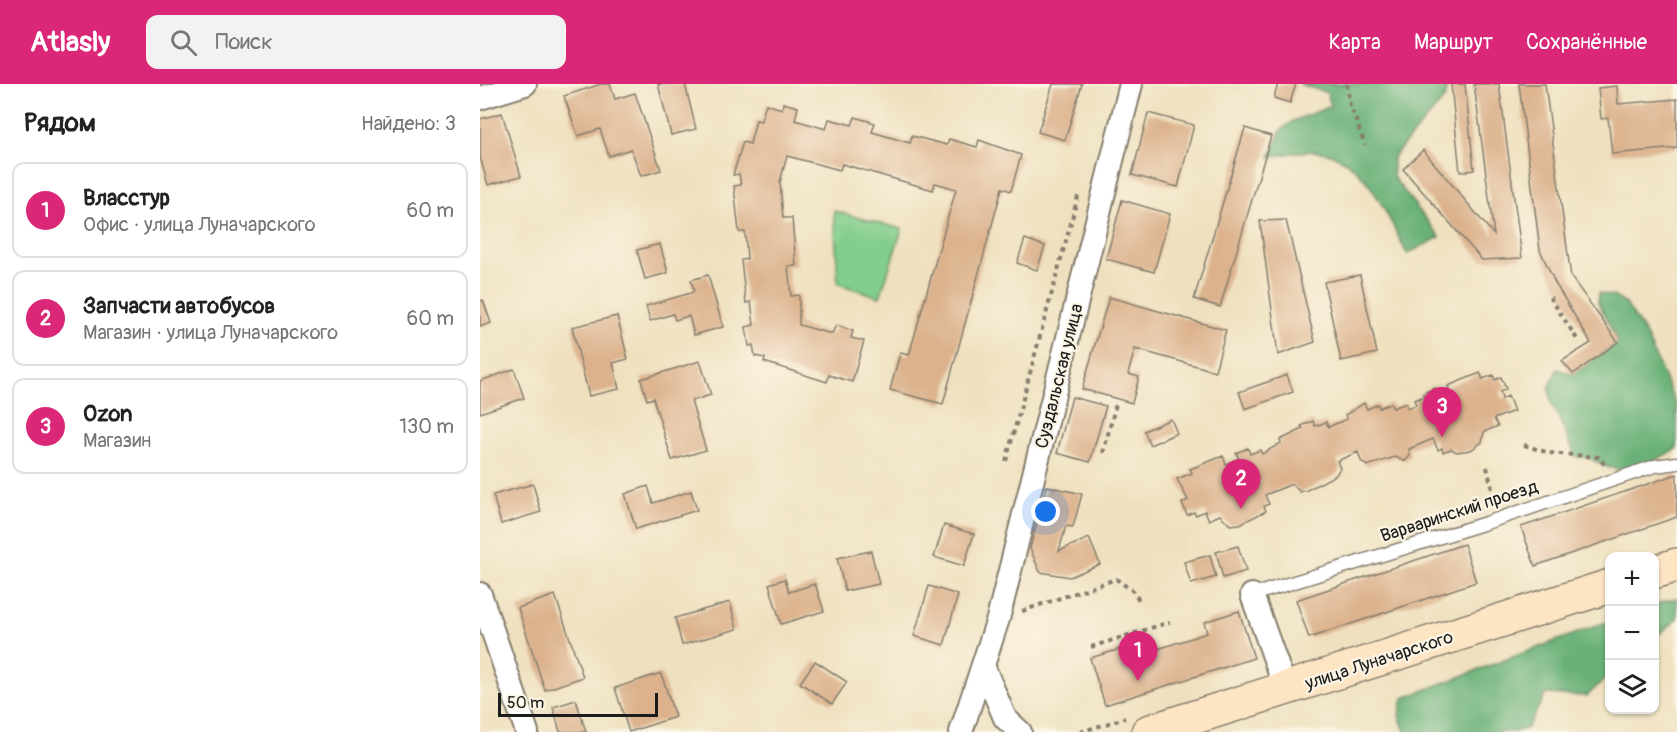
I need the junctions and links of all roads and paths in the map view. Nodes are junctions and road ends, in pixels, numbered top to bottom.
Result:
1 (525, 84) edge
2 (1131, 84) edge
3 (1347, 84) edge
4 (480, 98) edge
5 (1365, 145) dead end
6 (1082, 184) dead end
7 (1550, 297) dead end
8 (1577, 339) dead end
9 (1116, 404) dead end
10 (1524, 445) dead end
11 (1103, 453) dead end
12 (1006, 461) dead end
13 (1677, 463) edge
14 (1487, 467) dead end
15 (1616, 479) junction
16 (1486, 523) junction
17 (1677, 565) edge
18 (1659, 570) edge
19 (1605, 588) edge
20 (480, 594) edge
21 (1252, 595) joint
22 (1141, 603) dead end
23 (998, 619) junction
24 (1170, 622) dead end
25 (1091, 647) dead end
26 (984, 668) junction
27 (1286, 690) junction
28 (526, 732) edge
29 (961, 732) edge
30 (1020, 732) edge
31 (1148, 732) edge

1 - 4 street
2 - 23 street, Суздальская улица
3 - 5 path
6 - 12 path
7 - 8 path
9 - 11 path
10 - 15 path
13 - 15 lane, Варваринский проезд
14 - 16 path
15 - 16 lane, Варваринский проезд
16 - 21 lane, Варваринский проезд
17 - 18 main road
19 - 27 main road, улица Луначарского
20 - 28 street
21 - 27 street
22 - 23 path
23 - 26 street, Суздальская улица
24 - 25 path
26 - 29 street, Суздальская улица
26 - 30 street
27 - 31 main road, улица Луначарского

